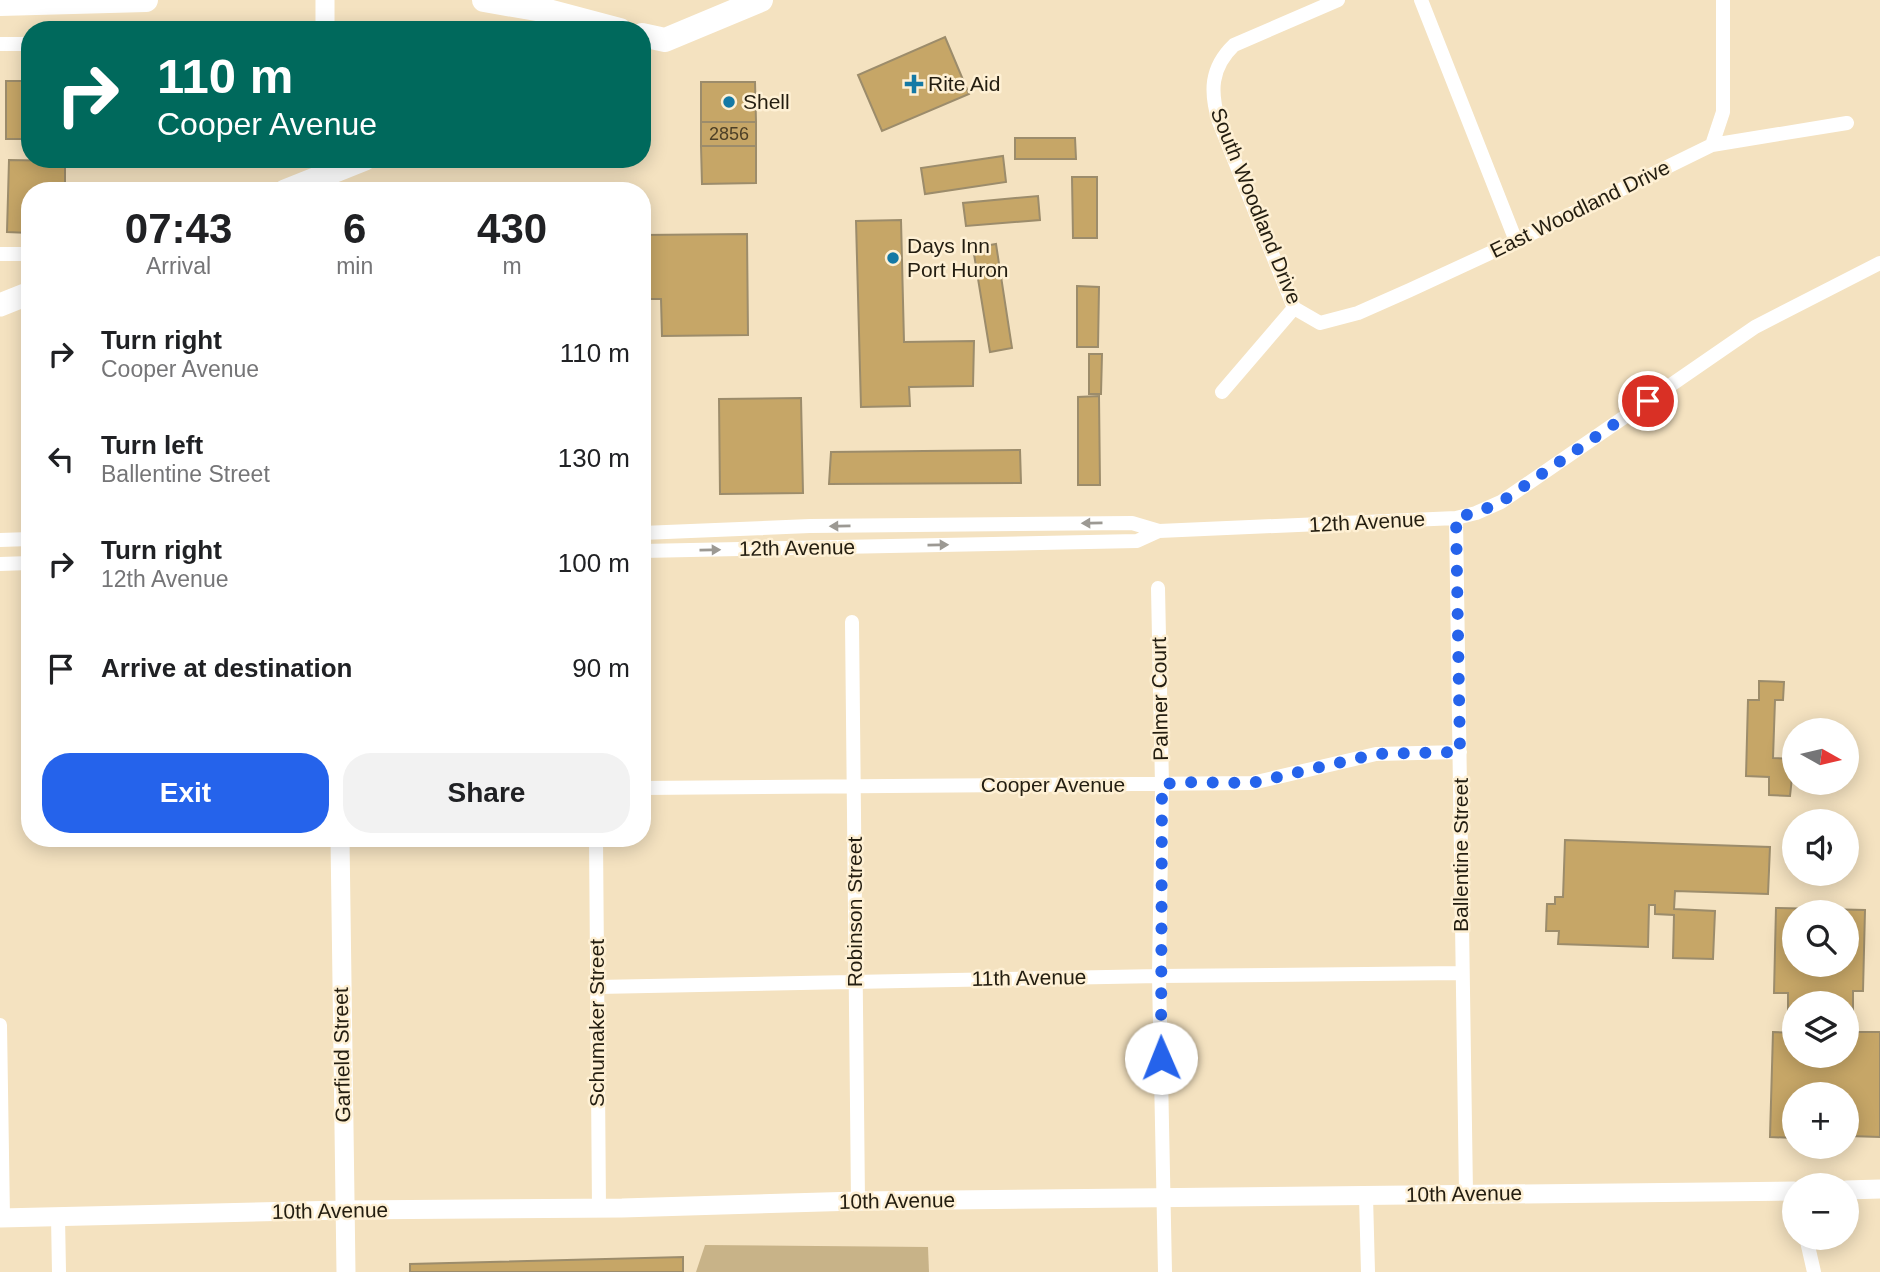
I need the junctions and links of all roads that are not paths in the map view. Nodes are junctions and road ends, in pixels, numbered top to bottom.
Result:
1 (146, 0) edge
2 (325, 0) edge
3 (484, 0) edge
4 (761, 0) edge
5 (1338, 0) edge
6 (1421, 0) edge
7 (1723, 0) edge
8 (0, 4) edge
9 (325, 21) edge
10 (586, 21) edge
11 (651, 41) edge
12 (0, 44) edge
13 (21, 44) edge
14 (1847, 123) dead end
15 (1712, 145) junction
16 (342, 168) edge
17 (321, 176) edge
18 (1516, 241) junction
19 (0, 254) edge
20 (21, 254) edge
21 (1880, 263) edge
22 (21, 297) edge
23 (0, 305) edge
24 (1294, 307) junction
25 (1320, 323) joint
26 (1222, 392) dead end
27 (1456, 517) junction
28 (1159, 531) junction
29 (651, 533) edge
30 (0, 540) edge
31 (21, 540) edge
32 (651, 551) edge
33 (21, 563) edge
34 (0, 564) edge
35 (1158, 588) dead end
36 (852, 622) dead end
37 (1460, 752) junction
38 (1162, 785) junction
39 (854, 786) junction
40 (651, 788) edge
41 (340, 847) edge
42 (596, 847) edge
43 (1462, 973) junction
44 (1159, 976) junction
45 (855, 982) junction
46 (597, 987) junction
47 (0, 1025) edge
48 (1859, 1189) edge
49 (1880, 1189) edge
50 (1782, 1191) edge
51 (1466, 1193) junction
52 (1366, 1196) junction
53 (1163, 1198) junction
54 (858, 1201) junction
55 (599, 1208) junction
56 (344, 1210) junction
57 (58, 1217) junction
58 (1, 1218) edge
59 (1809, 1250) edge
60 (59, 1272) edge
61 (346, 1272) edge
62 (1165, 1272) edge
63 (1368, 1272) edge
64 (1814, 1272) edge

1 - 8 highway
2 - 9 street
3 - 10 highway
4 - 11 highway
5 - 24 street, South Woodland Drive
6 - 18 street
7 - 15 street
12 - 13 street
14 - 15 street, East Woodland Drive
15 - 18 street, East Woodland Drive
16 - 17 main road
18 - 25 street, East Woodland Drive
19 - 20 street
21 - 27 street, 12th Avenue
22 - 23 main road
24 - 25 street, South Woodland Drive
24 - 26 street
27 - 28 street, 12th Avenue
27 - 37 street, Ballentine Street
28 -> 29 street, 12th Avenue
32 -> 28 street, 12th Avenue
30 - 31 street
33 - 34 street
35 - 38 street, Palmer Court
36 - 39 street, Robinson Street
37 - 38 street, Cooper Avenue
37 - 43 street, Ballentine Street
38 - 39 street, Cooper Avenue
38 - 44 street, Palmer Court
39 - 40 street, Cooper Avenue
39 - 45 street, Robinson Street
41 - 56 street, Garfield Street
42 - 46 street, Schumaker Street
43 - 44 street, 11th Avenue
43 - 51 street, Ballentine Street
44 - 45 street, 11th Avenue
44 - 53 street, Palmer Court
45 - 46 street, 11th Avenue
45 - 54 street, Robinson Street
46 - 55 street, Schumaker Street
47 - 58 street
48 - 49 street
50 - 51 street, 10th Avenue
51 - 52 street, 10th Avenue
52 - 53 street, 10th Avenue
52 - 63 street
53 - 54 street, 10th Avenue
53 - 62 street, Palmer Court
54 - 55 street, 10th Avenue
55 - 56 street, 10th Avenue
56 - 57 street, 10th Avenue
56 - 61 street, Garfield Street
57 - 58 street, 10th Avenue
57 - 60 street
59 - 64 street

